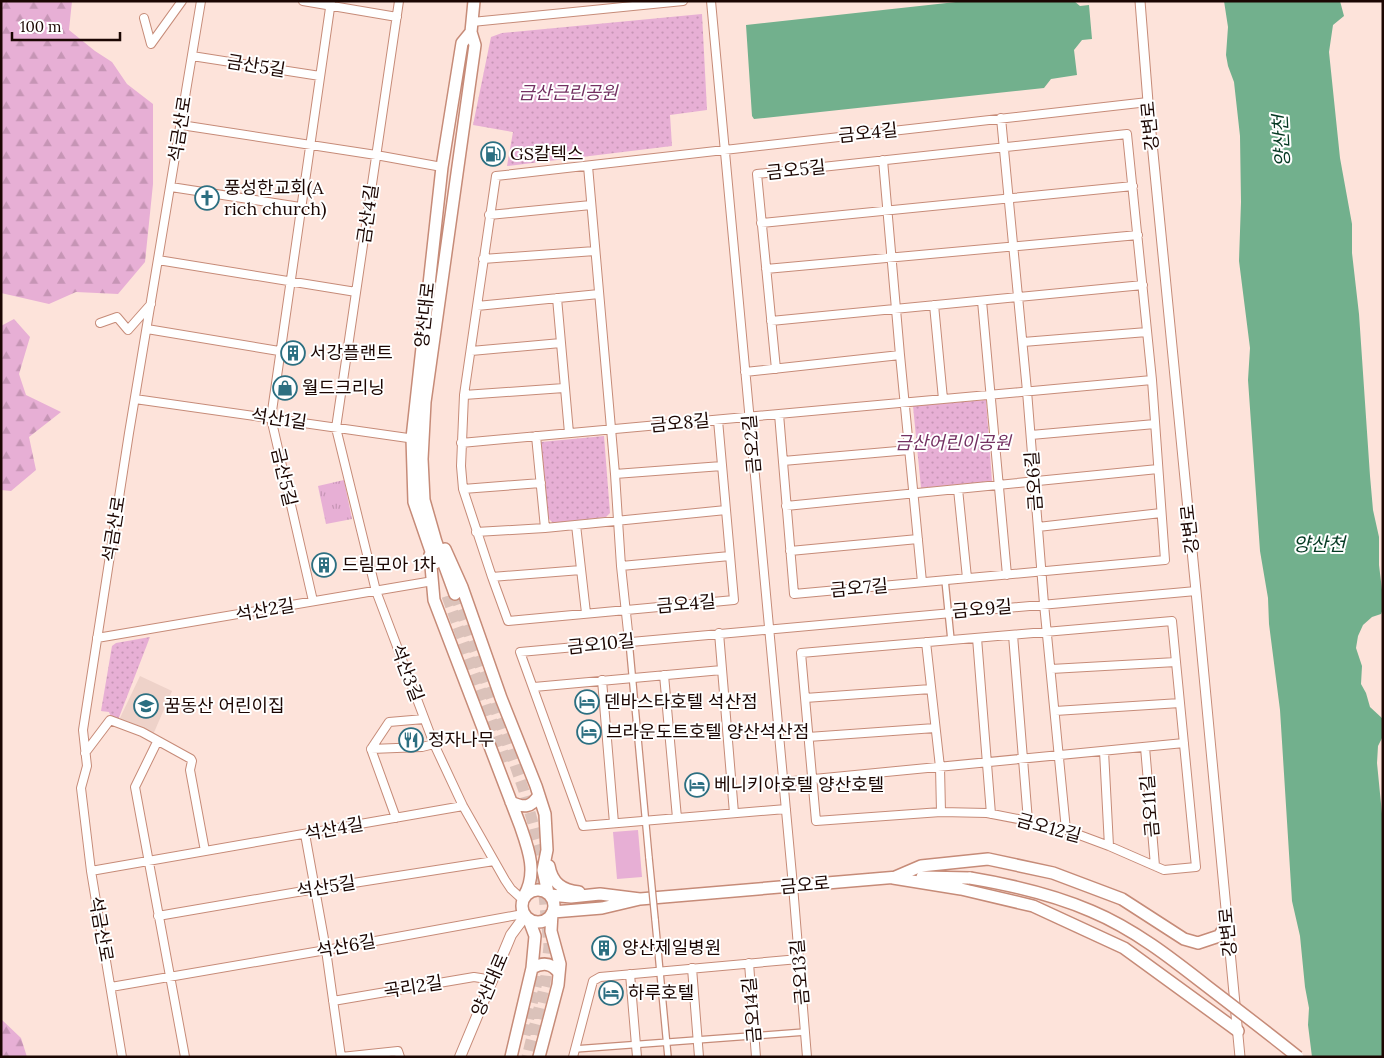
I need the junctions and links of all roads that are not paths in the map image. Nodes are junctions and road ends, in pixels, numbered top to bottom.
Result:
1 (182, 1) edge
2 (201, 1) edge
3 (303, 1) edge
4 (399, 1) edge
5 (474, 1) edge
6 (683, 1) edge
7 (711, 1) edge
8 (1140, 1) edge
9 (330, 3) edge
10 (632, 4) edge
11 (396, 17) junction
12 (144, 18) dead end
13 (471, 27) junction
14 (192, 56) junction
15 (320, 76) junction
16 (1148, 102) junction
17 (1001, 118) junction
18 (181, 125) junction
19 (310, 146) junction
20 (1005, 147) junction
21 (724, 150) junction
22 (376, 155) junction
23 (883, 160) junction
24 (588, 166) junction
25 (442, 167) junction
26 (1133, 186) junction
27 (171, 187) junction
28 (1009, 198) junction
29 (591, 206) junction
30 (300, 207) junction
31 (888, 210) junction
32 (489, 215) junction
33 (761, 223) junction
34 (1138, 235) junction
35 (1014, 246) junction
36 (595, 251) junction
37 (892, 257) junction
38 (483, 259) junction
39 (158, 260) junction
40 (766, 269) junction
41 (290, 281) junction
42 (1142, 285) junction
43 (356, 292) junction
44 (599, 294) junction
45 (1018, 297) junction
46 (557, 298) junction
47 (982, 301) junction
48 (151, 304) junction
49 (477, 306) junction
50 (934, 306) junction
51 (896, 309) junction
52 (771, 321) junction
53 (100, 323) dead end
54 (147, 329) junction
55 (1147, 332) junction
56 (1023, 342) junction
57 (561, 343) junction
58 (280, 351) junction
59 (471, 352) junction
60 (900, 354) junction
61 (776, 369) junction
62 (745, 372) junction
63 (1152, 380) junction
64 (564, 388) junction
65 (1028, 392) junction
66 (464, 395) junction
67 (989, 395) junction
68 (135, 399) junction
69 (944, 399) junction
70 (906, 402) junction
71 (779, 414) junction
72 (749, 417) junction
73 (271, 418) junction
74 (718, 420) junction
75 (1155, 424) junction
76 (336, 428) junction
77 (611, 429) junction
78 (569, 433) junction
79 (1031, 435) junction
80 (536, 436) junction
81 (417, 439) junction
82 (461, 443) junction
83 (909, 450) junction
84 (783, 461) junction
85 (722, 466) junction
86 (1158, 470) junction
87 (615, 474) junction
88 (1034, 482) junction
89 (540, 483) junction
90 (998, 485) junction
91 (463, 489) junction
92 (958, 489) junction
93 (914, 493) junction
94 (786, 506) junction
95 (726, 510) junction
96 (1161, 513) junction
97 (429, 519) junction
98 (619, 521) junction
99 (576, 525) junction
100 (1038, 527) junction
101 (545, 528) junction
102 (476, 532) junction
103 (918, 539) junction
104 (428, 546) junction
105 (790, 551) junction
106 (730, 556) junction
107 (620, 566) junction
108 (581, 570) junction
109 (1041, 572) junction
110 (1007, 575) junction
111 (492, 577) junction
112 (967, 578) junction
113 (945, 580) junction
114 (433, 581) junction
115 (922, 582) junction
116 (376, 590) junction
117 (1196, 591) junction
118 (313, 602) junction
119 (1044, 604) junction
120 (625, 610) junction
121 (948, 612) junction
122 (586, 614) junction
123 (769, 628) junction
124 (1047, 632) junction
125 (718, 633) junction
126 (1013, 635) junction
127 (97, 638) junction
128 (977, 638) junction
129 (951, 640) junction
130 (628, 641) junction
131 (926, 642) junction
132 (1176, 662) junction
133 (722, 670) junction
134 (1050, 670) junction
135 (664, 675) junction
136 (632, 678) junction
137 (602, 680) junction
138 (534, 686) junction
139 (931, 689) junction
140 (805, 698) junction
141 (1180, 703) junction
142 (1055, 711) junction
143 (424, 719) junction
144 (935, 728) junction
145 (808, 737) junction
146 (157, 742) junction
147 (1184, 743) junction
148 (434, 744) junction
149 (1144, 747) junction
150 (371, 748) junction
151 (1104, 750) junction
152 (86, 753) junction
153 (1059, 755) junction
154 (1023, 758) junction
155 (986, 762) junction
156 (940, 767) junction
157 (812, 779) junction
158 (783, 782) junction
159 (539, 795) junction
160 (511, 802) junction
161 (463, 806) junction
162 (786, 809) junction
163 (941, 812) junction
164 (734, 813) junction
165 (991, 814) junction
166 (396, 818) junction
167 (677, 818) junction
168 (646, 820) junction
169 (1028, 821) junction
170 (614, 823) junction
171 (1066, 830) junction
172 (305, 834) junction
173 (1109, 846) junction
174 (547, 850) junction
175 (205, 852) junction
176 (148, 861) junction
177 (494, 861) junction
178 (1155, 866) junction
179 (91, 871) junction
180 (893, 878) junction
181 (793, 886) junction
182 (315, 889) junction
183 (549, 894) junction
184 (600, 894) junction
185 (523, 898) junction
186 (640, 899) junction
187 (586, 909) junction
188 (553, 912) junction
189 (158, 916) junction
190 (526, 917) junction
191 (1227, 924) junction
192 (326, 950) junction
193 (798, 959) junction
194 (748, 963) junction
195 (532, 968) junction
196 (560, 968) junction
197 (692, 968) junction
198 (661, 971) junction
199 (630, 974) junction
200 (169, 977) junction
201 (493, 980) junction
202 (111, 987) junction
203 (333, 1001) junction
204 (1238, 1031) junction
205 (805, 1032) junction
206 (754, 1036) junction
207 (698, 1040) junction
208 (667, 1042) junction
209 (636, 1044) junction
210 (574, 1053) edge
211 (122, 1057) edge
212 (185, 1057) edge
213 (341, 1057) edge
214 (400, 1057) edge
215 (460, 1057) edge
216 (511, 1057) edge
217 (539, 1057) edge
218 (637, 1057) edge
219 (668, 1057) edge
220 (699, 1057) edge
221 (756, 1057) edge
222 (807, 1057) edge
223 (1240, 1057) edge
224 (1298, 1057) edge

1 - 12 street
2 - 14 street, 석금산로
3 - 9 street
4 - 11 street, 금산4길
5 - 13 main road, 양산대로
6 - 10 street
7 - 21 street, 금오2길
8 - 16 street, 강변로
9 - 11 street
9 - 15 street, 금산5길
10 - 13 street
11 - 22 street, 금산4길
13 - 25 main road, 양산대로
13 - 81 main road, 양산대로
14 - 15 street, 금산5길
14 - 18 street, 석금산로
15 - 19 street, 금산5길
16 - 17 street, 금오4길
16 - 117 street, 강변로
17 - 20 street
17 - 21 street, 금오4길
18 - 19 street
18 - 27 street, 석금산로
19 - 22 street
19 - 30 street, 금산5길
20 - 23 street, 금오5길
20 - 26 street, 금오5길
20 - 28 street
21 - 24 street, 금오4길
21 - 62 street, 금오2길
22 - 25 street
22 - 43 street, 금산4길
23 - 31 street
23 - 33 street, 금오5길
24 - 29 street
24 - 32 street, 금오4길
25 - 81 main road, 양산대로
26 - 28 street
26 - 34 street, 금오5길
27 - 30 street
27 - 39 street, 석금산로
28 - 31 street
28 - 35 street
29 - 32 street
29 - 36 street
30 - 41 street, 금산5길
31 - 33 street
31 - 37 street
32 - 38 street, 금오4길
33 - 40 street, 금오5길
34 - 35 street
34 - 42 street, 금오5길
35 - 37 street
35 - 45 street
36 - 38 street
36 - 44 street
37 - 40 street
37 - 51 street
38 - 49 street, 금오4길
39 - 41 street
39 - 48 street, 석금산로
40 - 52 street, 금오5길
41 - 43 street
41 - 58 street, 금산5길
42 - 45 street
42 - 55 street, 금오5길
43 - 76 street, 금산4길
44 - 46 street
44 - 77 street
45 - 47 street
45 - 56 street
46 - 49 street
46 - 57 street
47 - 50 street
47 - 67 street, 금오6길
48 - 53 street
48 - 54 street, 석금산로
49 - 59 street, 금오4길
50 - 51 street
50 - 69 street
51 - 52 street
51 - 60 street
52 - 61 street, 금오5길
54 - 58 street
54 - 68 street, 석금산로
55 - 56 street
55 - 63 street, 금오5길
56 - 65 street
57 - 59 street
57 - 64 street
58 - 73 street, 금산5길
59 - 66 street, 금오4길
60 - 61 street
60 - 70 street
61 - 62 street
62 - 72 street, 금오2길
63 - 65 street
63 - 75 street, 금오7길
64 - 66 street
64 - 78 street
65 - 67 street
65 - 79 street, 금오6길
66 - 82 street, 금오4길
67 - 69 street
67 - 90 street, 금오6길
68 - 73 street, 석산1길
68 - 127 street, 석금산로
69 - 70 street
70 - 71 street
70 - 83 street
71 - 72 street
71 - 84 street, 금오7길
72 - 74 street, 금오8길
72 - 123 street, 금오2길
73 - 76 street, 석산1길
73 - 118 street, 금산5길
74 - 77 street, 금오8길
74 - 85 street, 금오4길
75 - 79 street
75 - 86 street, 금오7길
76 - 81 street, 석산1길
76 - 116 street, 석산3길
77 - 78 street, 금오8길
77 - 87 street
78 - 80 street, 금오8길
79 - 88 street, 금오6길
80 - 82 street, 금오8길
80 - 89 street
81 - 97 main road, 양산대로
81 - 104 main road, 양산대로
82 - 91 street, 금오4길
83 - 84 street
83 - 93 street
84 - 94 street, 금오7길
85 - 87 street
85 - 95 street, 금오4길
86 - 88 street
86 - 96 street, 금오7길
87 - 98 street
88 - 90 street
88 - 100 street, 금오6길
89 - 91 street
89 - 101 street
90 - 92 street
90 - 110 street
91 - 102 street, 금오4길
92 - 93 street
92 - 112 street
93 - 94 street
93 - 103 street
94 - 105 street, 금오7길
95 - 98 street
95 - 106 street, 금오4길
96 - 100 street
96 - 109 street, 금오7길
97 - 104 main road, 양산대로
97 - 159 main road
98 - 99 street
98 - 107 street
99 - 101 street
99 - 108 street
100 - 109 street, 금오6길
101 - 102 street
102 - 111 street, 금오4길
103 - 105 street
103 - 115 street
104 - 114 main road
105 - 115 street, 금오7길
106 - 107 street
106 - 120 street, 금오4길
107 - 120 street
108 - 111 street
108 - 122 street
109 - 110 street, 금오7길
109 - 119 street, 금오6길
110 - 112 street, 금오7길
111 - 122 street, 금오4길
112 - 113 street, 금오7길
113 - 115 street, 금오7길
113 - 121 street
114 - 116 street, 석산2길
114 - 160 main road
116 - 118 street, 석산2길
116 - 143 street, 석산3길
117 - 119 street, 금오9길
117 - 191 street, 강변로
118 - 127 street, 석산2길
119 - 121 street, 금오9길
119 - 124 street, 금오6길
120 - 122 street, 금오4길
120 - 130 street
121 - 123 street, 금오9길
121 - 129 street
123 - 125 street, 금오10길
123 - 158 street, 금오2길
124 - 126 street, 금오12길
124 - 132 street, 금오12길
124 - 134 street
125 - 130 street, 금오10길
125 - 133 street
126 - 128 street, 금오12길
126 - 154 street
127 - 152 street, 석금산로
128 - 129 street, 금오12길
128 - 155 street
129 - 131 street, 금오12길
130 - 136 street
130 - 138 street, 금오10길
131 - 139 street
131 - 140 street, 금오12길
132 - 134 street
132 - 141 street, 금오12길
133 - 135 street, 금오10길
133 - 164 street
134 - 142 street
135 - 136 street, 금오10길
135 - 167 street
136 - 137 street, 금오10길
136 - 168 street
137 - 138 street, 금오10길
137 - 170 street, 금오10길
138 - 170 street, 금오10길
139 - 140 street
139 - 144 street
140 - 145 street, 금오12길
141 - 142 street
141 - 147 street, 금오12길
142 - 153 street
143 - 148 street, 석산3길
143 - 150 street
144 - 145 street
144 - 156 street
145 - 157 street, 금오12길
146 - 152 street
146 - 175 street
146 - 176 street
147 - 149 street
147 - 178 street, 금오12길
148 - 150 street
148 - 161 street, 석산3길
149 - 151 street
149 - 178 street, 금오11길
150 - 166 street
151 - 153 street
151 - 173 street
152 - 179 street, 석금산로
153 - 154 street
153 - 171 street
154 - 155 street
154 - 169 street
155 - 156 street
155 - 165 street
156 - 157 street
156 - 163 street
157 - 158 street
157 - 163 street, 금오12길
158 - 162 street, 금오2길
159 - 160 main road
159 - 174 main road
160 - 185 main road
161 - 166 street, 석산4길
161 - 177 street, 석산3길
162 - 164 street, 금오10길
162 - 181 street, 금오2길
163 - 165 street, 금오12길
164 - 167 street, 금오10길
165 - 169 street, 금오12길
166 - 172 street, 석산4길
167 - 168 street, 금오10길
168 - 170 street, 금오10길
168 - 198 street, bridge
169 - 171 street, 금오12길
171 - 173 street, 금오12길
172 - 175 street, 석산4길
172 - 182 street
173 - 178 street, 금오12길
174 - 183 main road
174 - 184 main road
175 - 176 street, 석산4길
176 - 179 street, 석산4길
176 - 189 street
177 - 182 street, 석산5길
177 - 185 street, 석산3길
179 - 202 street, 석금산로
180 - 181 main road, 금오로
180 - 191 main road
180 - 204 main road
180 - 224 main road, 금오로, bridge
181 - 186 main road, 금오로
181 - 193 street, 금오13길
182 - 189 street, 석산5길
182 - 192 street
183 - 184 main road, 금오로
183 - 185 main road
183 - 188 main road
184 - 186 main road, 금오로
185 - 190 main road
186 - 187 main road, 금오로
187 - 188 main road, 금오로
187 - 196 main road
188 - 190 main road
188 - 196 main road
189 - 200 street
190 - 192 street, 석산6길
190 - 195 main road
190 - 201 main road, 양산대로
191 - 204 street, 강변로
192 - 200 street, 석산6길
192 - 203 street
193 - 194 street, 금오14길
193 - 205 street, 금오13길
194 - 197 street, 금오14길
194 - 206 street, 금오14길
195 - 196 main road
195 - 216 main road
196 - 217 main road
197 - 198 street, 금오14길
197 - 207 street
198 - 199 street, 금오14길
198 - 208 street
199 - 209 street
199 - 210 street, 금오14길
200 - 202 street, 석산6길
200 - 212 street
201 - 203 street, 곡리2길
201 - 215 main road, 양산대로
202 - 211 street, 석금산로
203 - 213 street
204 - 223 street, 강변로
205 - 206 street
205 - 222 street, 금오13길
206 - 207 street
206 - 221 street, 금오14길
207 - 208 street
207 - 220 street
208 - 209 street
208 - 219 street
209 - 210 street
209 - 218 street
213 - 214 street

